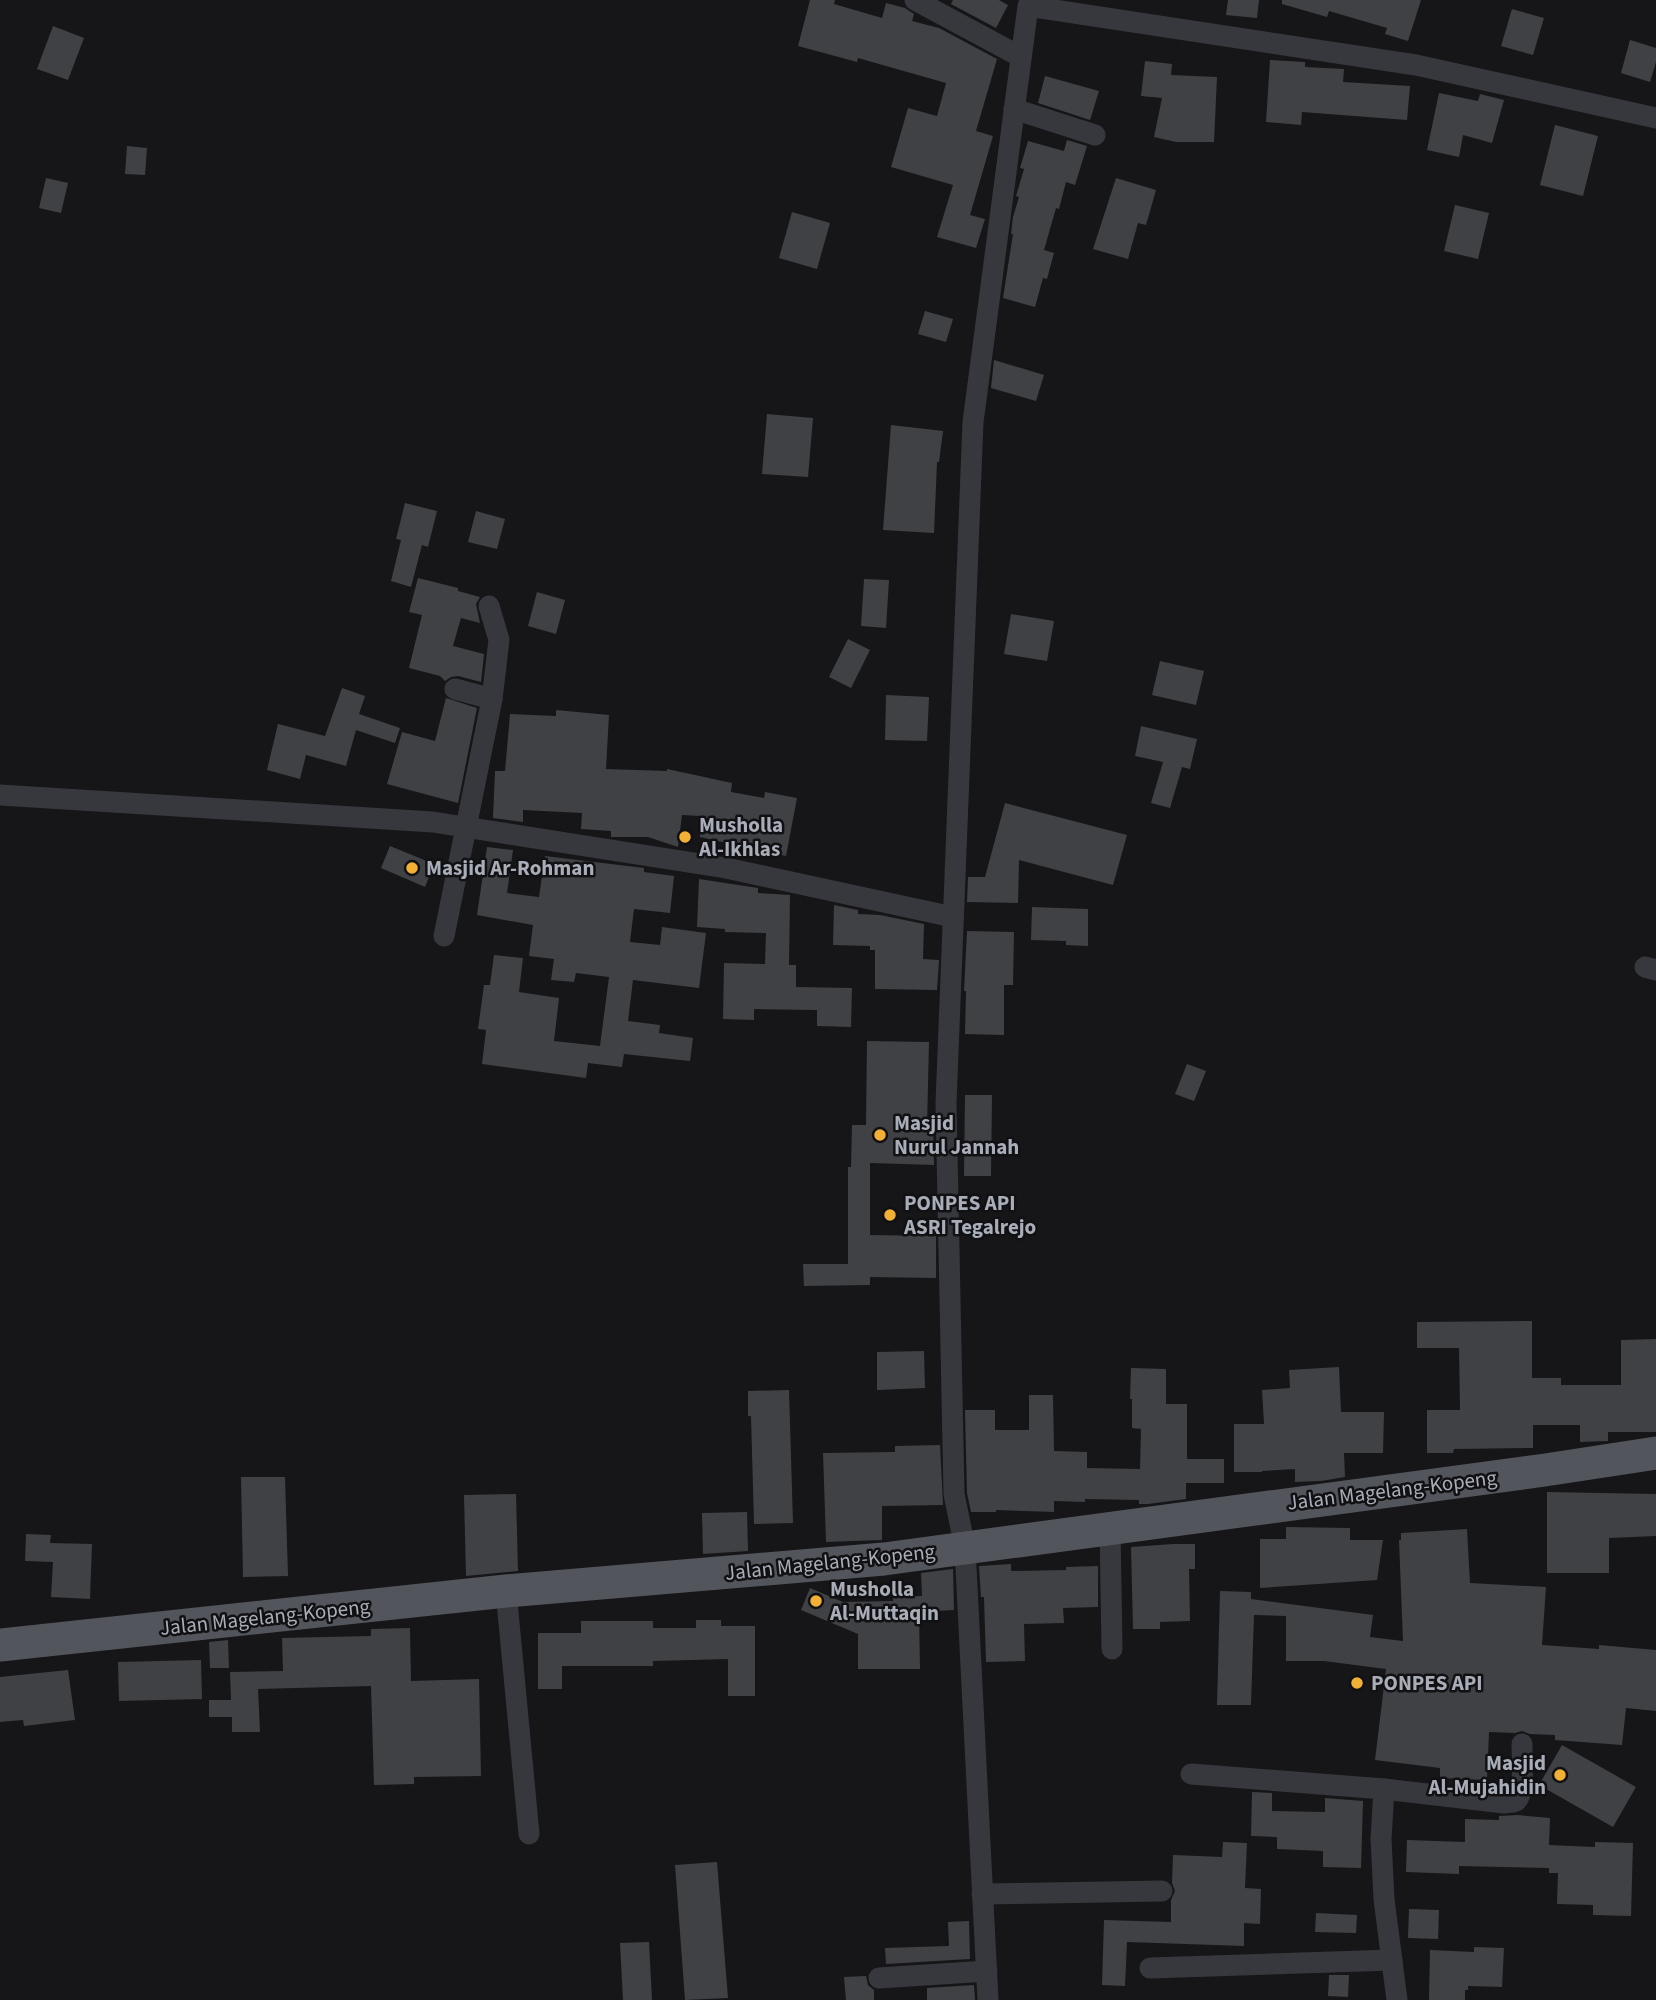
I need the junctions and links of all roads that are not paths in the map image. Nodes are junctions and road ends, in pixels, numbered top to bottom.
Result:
1 (915, 0) edge
2 (1028, 3) edge
3 (1021, 57) junction
4 (1014, 109) junction
5 (1656, 118) edge
6 (1095, 135) dead end
7 (489, 606) dead end
8 (455, 689) dead end
9 (492, 699) junction
10 (0, 795) edge
11 (466, 827) junction
12 (953, 917) junction
13 (443, 936) dead end
14 (1656, 1453) edge
15 (1110, 1527) junction
16 (965, 1548) junction
17 (506, 1591) junction
18 (0, 1645) edge
19 (1112, 1649) dead end
20 (1522, 1744) dead end
21 (1191, 1774) dead end
22 (1384, 1790) junction
23 (529, 1834) dead end
24 (1162, 1891) dead end
25 (982, 1894) junction
26 (1392, 1960) junction
27 (1150, 1968) dead end
28 (987, 1971) junction
29 (879, 1978) dead end
30 (988, 2000) edge
31 (1397, 2000) edge

1 - 3 street
2 - 3 street
2 - 5 street
3 - 4 street
4 - 6 street
4 - 12 street
7 - 9 street
8 - 9 street
9 - 11 street
10 - 11 street
11 - 12 street
11 - 13 street
12 - 16 street
14 - 15 main road, Jalan Magelang-Kopeng
15 - 16 main road, Jalan Magelang-Kopeng
15 - 19 street
16 - 17 main road, Jalan Magelang-Kopeng
16 - 25 street
17 - 18 main road, Jalan Magelang-Kopeng
17 - 23 street
20 - 22 street
21 - 22 street
22 - 26 street
24 - 25 street
25 - 28 street
26 - 27 street
26 - 31 street
28 - 29 street
28 - 30 street

